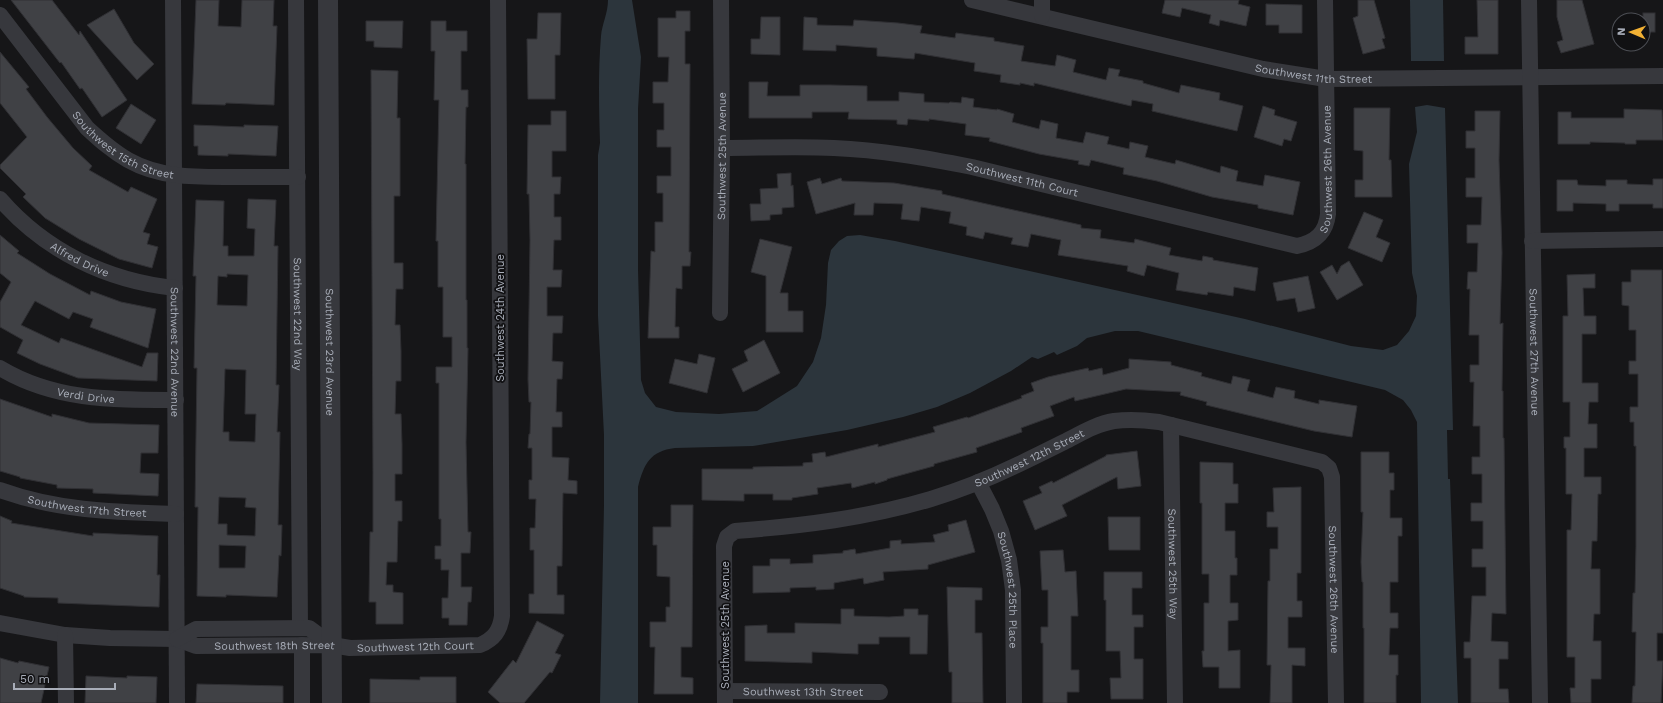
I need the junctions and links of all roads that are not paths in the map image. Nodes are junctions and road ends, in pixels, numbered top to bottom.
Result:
1 (173, 0) edge
2 (296, 0) edge
3 (328, 0) edge
4 (498, 0) edge
5 (721, 0) edge
6 (972, 0) edge
7 (1325, 0) edge
8 (1529, 0) edge
9 (1042, 8) edge
10 (0, 15) edge
11 (1663, 76) edge
12 (1530, 78) junction
13 (1326, 79) junction
14 (722, 148) junction
15 (174, 175) junction
16 (298, 178) junction
17 (0, 199) edge
18 (1316, 239) joint
19 (1663, 239) edge
20 (1532, 241) junction
21 (175, 288) junction
22 (720, 313) dead end
23 (0, 368) edge
24 (176, 400) junction
25 (1171, 425) junction
26 (1332, 477) joint
27 (978, 482) junction
28 (0, 490) edge
29 (176, 514) junction
30 (724, 546) joint
31 (0, 623) edge
32 (300, 628) junction
33 (496, 634) joint
34 (65, 635) junction
35 (177, 639) junction
36 (302, 645) junction
37 (332, 645) junction
38 (880, 692) dead end
39 (725, 697) edge
40 (66, 703) edge
41 (177, 703) edge
42 (302, 703) edge
43 (332, 703) edge
44 (1014, 703) edge
45 (1175, 703) edge
46 (1336, 703) edge
47 (1540, 703) edge

1 - 15 street, Southwest 22nd Avenue
2 - 16 street, Southwest 22nd Way
3 - 37 street, Southwest 23rd Avenue
4 - 33 street, Southwest 24th Avenue
5 - 14 street, Southwest 25th Avenue
6 - 9 street, Southwest 11th Street
7 - 13 street, Southwest 26th Avenue
8 - 12 street, Southwest 27th Avenue
9 - 13 street, Southwest 11th Street
10 - 15 street, Southwest 15th Street
11 - 12 street, Southwest 11th Street
12 - 13 street, Southwest 11th Street
12 - 20 street, Southwest 27th Avenue
13 - 18 street, Southwest 26th Avenue
14 - 18 street, Southwest 11th Court
14 - 22 street, Southwest 25th Avenue
15 - 16 street, Southwest 15th Street
15 - 21 street, Southwest 22nd Avenue
16 - 32 street, Southwest 22nd Way
17 - 21 street, Alfred Drive
19 - 20 street
20 - 47 street, Southwest 27th Avenue
21 - 24 street, Southwest 22nd Avenue
23 - 24 street, Verdi Drive
24 - 29 street, Southwest 22nd Avenue
25 - 26 street, Southwest 12th Street
25 - 27 street, Southwest 12th Street
25 - 45 street, Southwest 25th Way
26 - 46 street, Southwest 26th Avenue
27 - 30 street, Southwest 12th Street
27 - 44 street, Southwest 25th Place
28 - 29 street, Southwest 17th Street
29 - 35 street, Southwest 22nd Avenue
30 - 39 street, Southwest 25th Avenue
31 - 34 street, Southwest 18th Street
32 - 35 street, Southwest 18th Street
32 - 37 street, Southwest 18th Street
33 - 37 street, Southwest 12th Court
34 - 35 street, Southwest 18th Street
34 - 40 street
35 - 36 street, Southwest 18th Street
35 - 41 street, Southwest 22nd Avenue
36 - 37 street, Southwest 18th Street
36 - 42 street
37 - 43 street, Southwest 23rd Avenue
38 - 39 street, Southwest 13th Street

